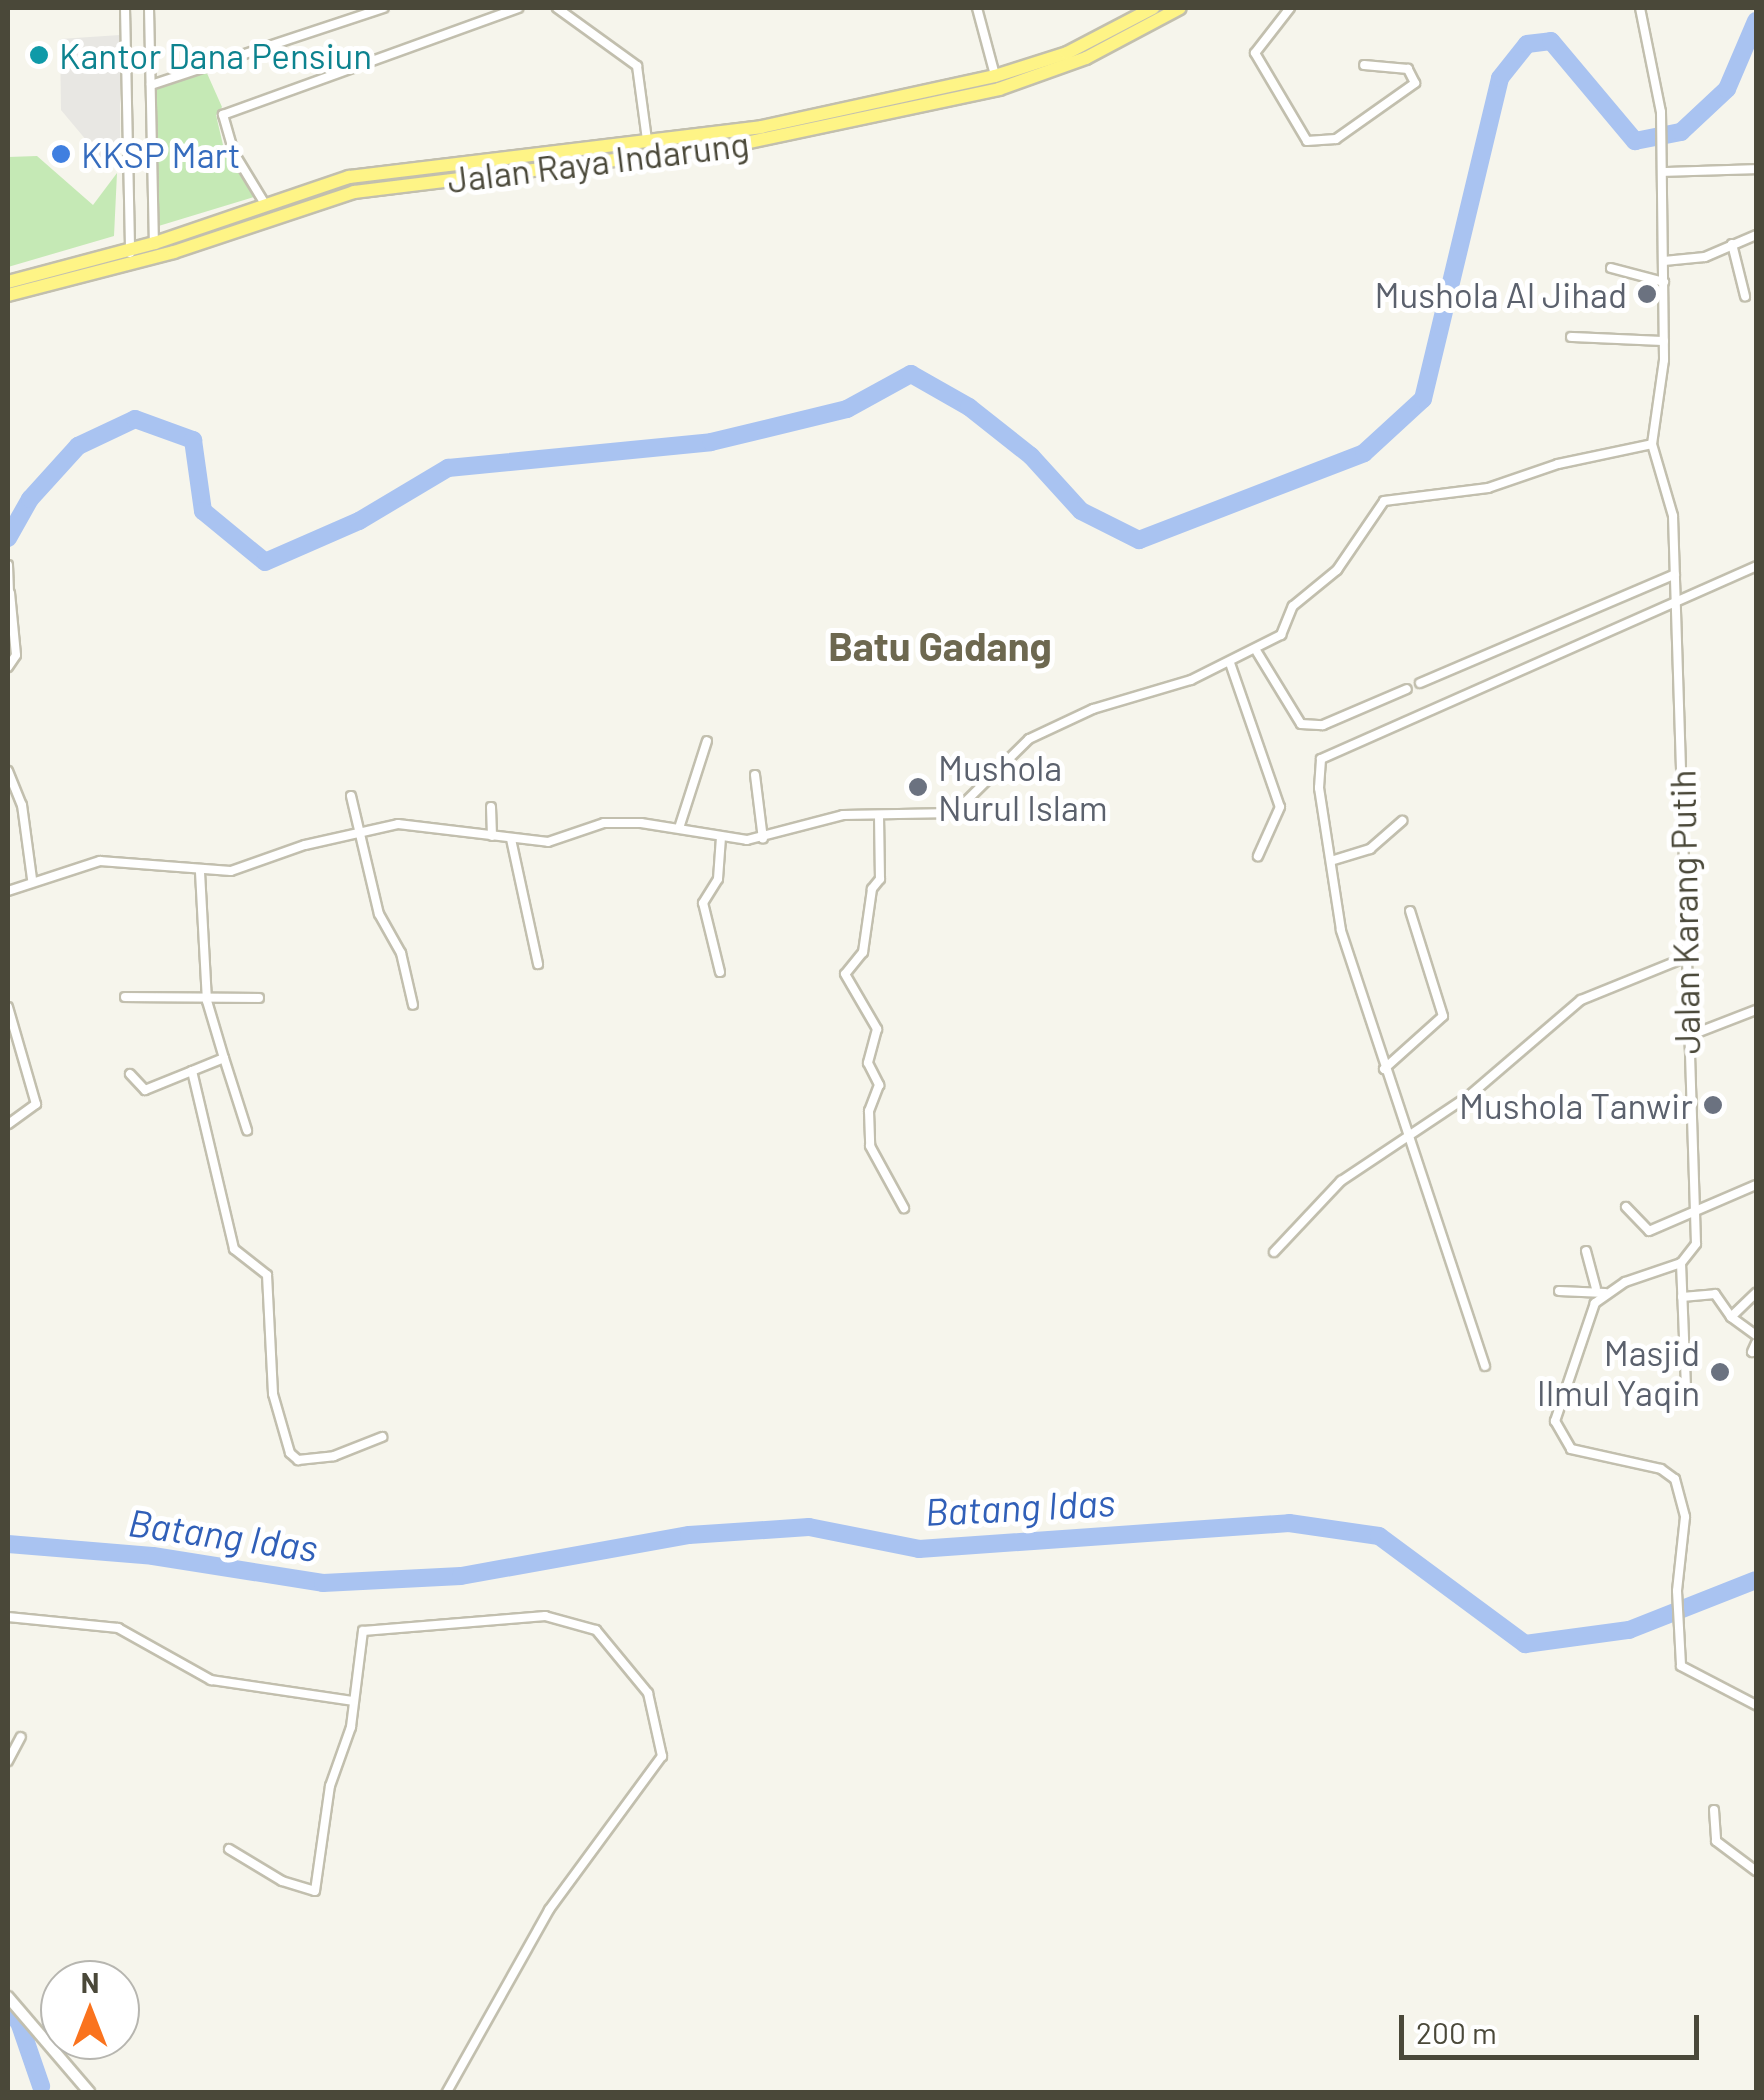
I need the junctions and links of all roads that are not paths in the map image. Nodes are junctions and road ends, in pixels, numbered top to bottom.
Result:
1 (125, 8) edge
2 (149, 8) edge
3 (384, 8) edge
4 (518, 8) edge
5 (557, 8) edge
6 (978, 8) edge
7 (1153, 8) edge
8 (1180, 8) edge
9 (1290, 8) edge
10 (1640, 8) edge
11 (149, 18) junction
12 (125, 20) junction
13 (1364, 65) dead end
14 (997, 83) junction
15 (151, 85) junction
16 (647, 140) junction
17 (482, 162) junction
18 (1662, 169) junction
19 (1756, 170) edge
20 (484, 177) junction
21 (265, 204) junction
22 (1756, 234) edge
23 (155, 244) junction
24 (1732, 244) junction
25 (130, 257) junction
26 (149, 259) junction
27 (1664, 261) junction
28 (1611, 268) dead end
29 (8, 282) edge
30 (1664, 282) junction
31 (8, 295) edge
32 (1745, 296) dead end
33 (1571, 338) dead end
34 (1664, 340) junction
35 (1652, 444) junction
36 (8, 564) edge
37 (1756, 566) edge
38 (9, 574) edge
39 (1675, 574) junction
40 (9, 593) edge
41 (1677, 600) junction
42 (1257, 652) junction
43 (1230, 663) junction
44 (8, 667) edge
45 (1420, 683) dead end
46 (1406, 688) dead end
47 (707, 740) dead end
48 (8, 771) edge
49 (756, 776) dead end
50 (351, 796) dead end
51 (491, 806) dead end
52 (878, 816) junction
53 (1402, 821) dead end
54 (680, 825) junction
55 (359, 830) junction
56 (492, 836) junction
57 (720, 837) junction
58 (511, 839) junction
59 (763, 839) junction
60 (1258, 856) dead end
61 (1334, 860) junction
62 (200, 872) junction
63 (32, 879) junction
64 (8, 891) edge
65 (1410, 910) dead end
66 (1687, 957) junction
67 (538, 964) dead end
68 (720, 972) dead end
69 (125, 996) dead end
70 (259, 998) dead end
71 (207, 1001) junction
72 (413, 1005) dead end
73 (8, 1007) edge
74 (1756, 1010) edge
75 (1686, 1037) junction
76 (224, 1058) junction
77 (1384, 1069) junction
78 (192, 1071) junction
79 (130, 1074) dead end
80 (8, 1124) edge
81 (247, 1130) dead end
82 (1409, 1134) junction
83 (1756, 1185) edge
84 (1626, 1206) dead end
85 (904, 1208) dead end
86 (1696, 1211) junction
87 (1586, 1251) dead end
88 (1274, 1252) dead end
89 (1680, 1263) junction
90 (1558, 1291) dead end
91 (1600, 1291) junction
92 (1756, 1293) edge
93 (1682, 1297) junction
94 (1731, 1316) junction
95 (1756, 1335) edge
96 (1485, 1366) dead end
97 (1686, 1388) dead end
98 (382, 1437) dead end
99 (8, 1616) edge
100 (354, 1702) junction
101 (1756, 1705) edge
102 (21, 1737) dead end
103 (8, 1761) edge
104 (1714, 1810) dead end
105 (229, 1850) dead end
106 (1756, 1871) edge
107 (8, 1997) edge
108 (89, 2092) edge
109 (447, 2092) edge

1 - 12 street
2 - 11 street
3 - 15 street
4 - 21 street
5 - 16 street
6 - 14 street
7 - 14 highway, Jalan Raya Indarung
8 - 14 highway, Jalan Raya Indarung
9 - 13 street
10 - 18 street, Jalan Karang Putih
11 - 12 street
11 - 15 street
12 - 25 street
14 - 16 highway, Jalan Raya Indarung
14 - 20 highway, Jalan Raya Indarung
15 - 23 street
16 - 17 highway, Jalan Raya Indarung
17 - 20 highway
17 - 21 highway, Jalan Raya Indarung
18 - 19 street
18 - 27 street, Jalan Karang Putih
20 - 26 highway, Jalan Raya Indarung
21 - 23 highway, Jalan Raya Indarung
22 - 24 street
23 - 25 highway, Jalan Raya Indarung
23 - 26 street
24 - 27 street
24 - 32 street
25 - 26 highway, Jalan Raya Indarung
25 - 29 highway, Jalan Raya Indarung
25 - 31 highway, Jalan Raya Indarung
27 - 30 street, Jalan Karang Putih
28 - 30 street
30 - 34 street, Jalan Karang Putih
33 - 34 street
34 - 35 street, Jalan Karang Putih
35 - 39 street, Jalan Karang Putih
35 - 42 street
36 - 38 street
37 - 41 street
38 - 40 street
39 - 41 street, Jalan Karang Putih
39 - 45 street
40 - 44 street
41 - 61 street
41 - 66 street, Jalan Karang Putih
42 - 43 street
42 - 46 street
43 - 52 street
43 - 60 street
47 - 54 street
48 - 63 street
49 - 59 street
50 - 55 street
51 - 56 street
52 - 59 street
52 - 85 street
53 - 61 street
54 - 57 street
54 - 58 street
55 - 56 street
55 - 62 street
55 - 72 street
56 - 58 street
57 - 59 street
57 - 68 street
58 - 67 street
61 - 77 street
62 - 63 street
62 - 71 street
63 - 64 street
65 - 77 street
66 - 75 street, Jalan Karang Putih
66 - 82 street
69 - 71 street
70 - 71 street
71 - 76 street
73 - 80 street
74 - 75 street
75 - 86 street, Jalan Karang Putih
76 - 78 street
76 - 81 street
77 - 82 street
78 - 79 street
78 - 98 street
82 - 88 street
82 - 96 street
83 - 86 street
84 - 86 street
86 - 89 street, Jalan Karang Putih
87 - 91 street
89 - 91 street
89 - 93 street
90 - 91 street
91 - 101 street
92 - 94 street
93 - 94 street
93 - 97 street
94 - 95 street
99 - 100 street
100 - 105 street
100 - 109 street
102 - 103 street
104 - 106 street
107 - 108 street

